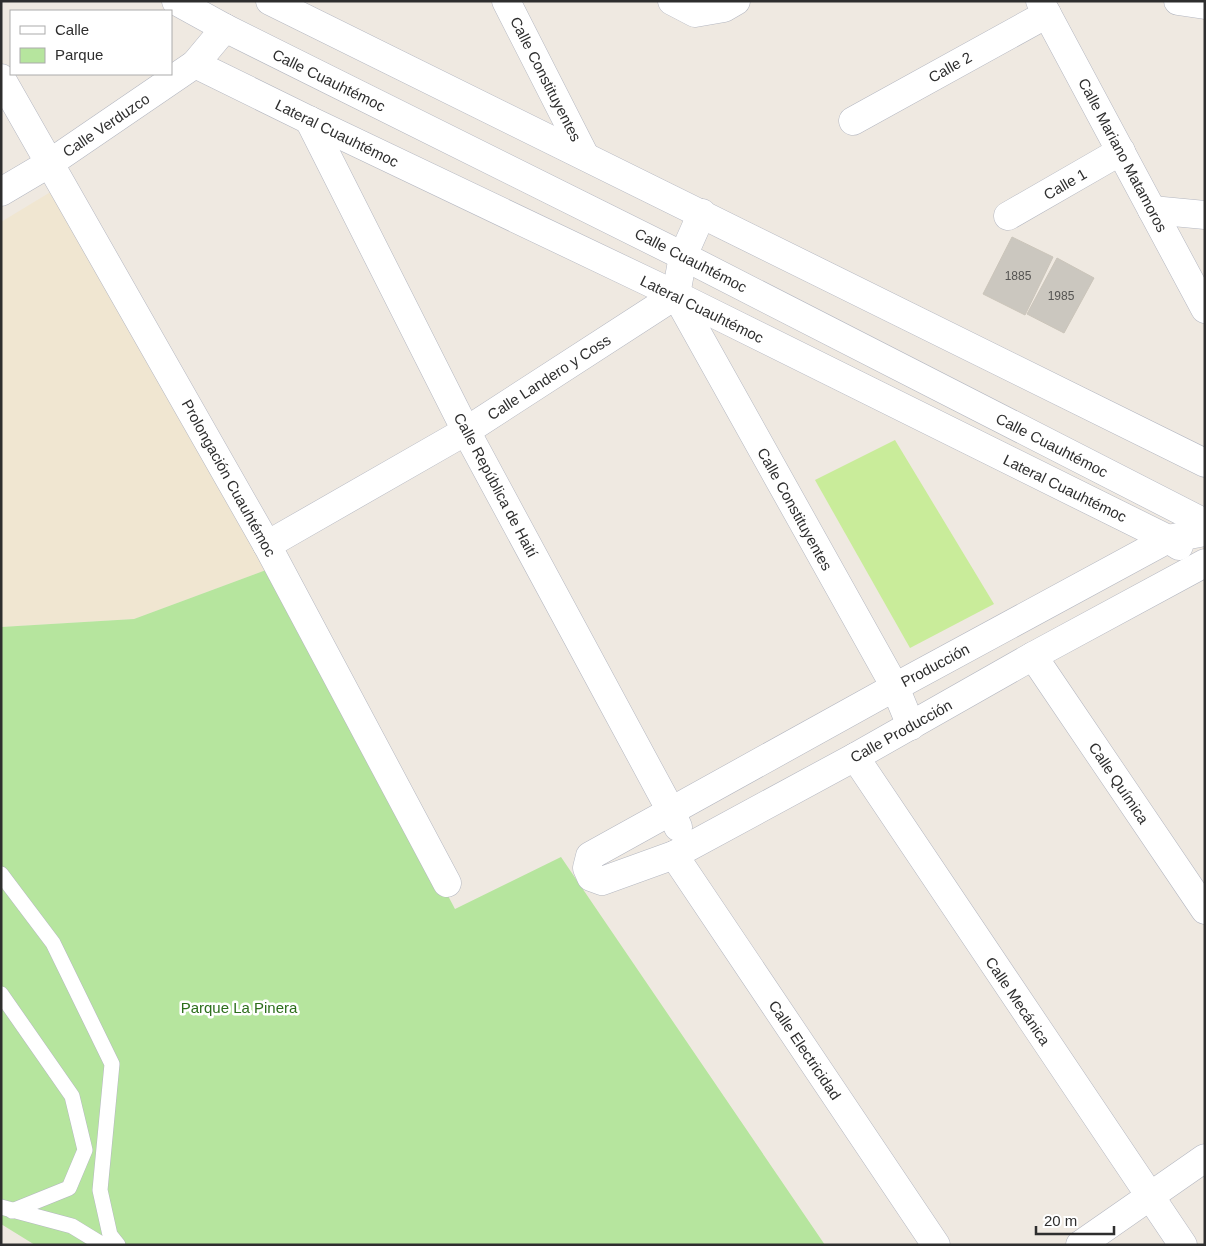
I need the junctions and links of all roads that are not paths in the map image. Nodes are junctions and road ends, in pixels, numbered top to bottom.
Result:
1 (176, 1) edge
2 (270, 1) edge
3 (506, 1) edge
4 (736, 1) edge
5 (1178, 1) edge
6 (1205, 5) edge
7 (683, 7) edge
8 (1044, 7) edge
9 (225, 28) junction
10 (195, 64) junction
11 (1, 78) edge
12 (309, 120) junction
13 (853, 121) dead end
14 (1121, 152) junction
15 (585, 156) junction
16 (50, 163) junction
17 (1, 192) edge
18 (1152, 210) junction
19 (702, 213) junction
20 (1205, 215) edge
21 (1008, 216) dead end
22 (683, 256) junction
23 (676, 295) junction
24 (1205, 309) edge
25 (466, 431) junction
26 (1205, 463) edge
27 (1205, 524) edge
28 (1205, 532) edge
29 (1168, 539) junction
30 (267, 545) junction
31 (1205, 562) edge
32 (1033, 656) junction
33 (895, 687) junction
34 (911, 726) junction
35 (855, 757) junction
36 (671, 811) junction
37 (680, 851) junction
38 (1, 874) edge
39 (591, 878) joint
40 (447, 883) dead end
41 (1205, 910) edge
42 (1, 994) edge
43 (1205, 1158) edge
44 (1150, 1197) junction
45 (7, 1210) edge
46 (103, 1245) edge
47 (118, 1245) edge
48 (936, 1245) edge
49 (1080, 1245) edge
50 (1183, 1245) edge

1 - 9 street, Calle Cuauhtémoc
2 - 15 street
3 - 15 street, Calle Constituyentes
4 - 7 street
5 - 6 street
8 - 13 street, Calle 2
8 - 14 street, Calle Mariano Matamoros
9 - 10 street, Calle Verduzco
9 - 22 street, Calle Cuauhtémoc
10 - 12 street, Lateral Cuauhtémoc
10 - 16 street, Calle Verduzco
11 - 16 street, Prolongación Cuauhtémoc
12 - 23 street, Lateral Cuauhtémoc
12 - 25 street, Calle República de Haití
14 - 18 street, Calle Mariano Matamoros
14 - 21 street, Calle 1
15 - 19 street
16 - 17 street, Calle Verduzco
16 - 30 street, Prolongación Cuauhtémoc
18 - 20 street
18 - 24 street, Calle Mariano Matamoros
19 - 22 street
19 - 26 street
22 - 23 street
22 - 27 street, Calle Cuauhtémoc
23 - 25 street, Calle Landero y Coss
23 - 29 street, Lateral Cuauhtémoc
23 - 33 street, Calle Constituyentes
25 - 30 street, Calle Landero y Coss
25 - 36 street, Calle República de Haití
28 - 29 street, Producción
29 - 31 street, Lateral Cuauhtémoc
29 - 33 street, Producción
30 - 40 street, Prolongación Cuauhtémoc
31 - 32 street, Calle Producción
32 - 34 street, Calle Producción
32 - 41 street, Calle Química
33 - 34 street, Calle Constituyentes
33 - 36 street, Producción
34 - 35 street, Calle Producción
35 - 37 street, Calle Producción
35 - 44 street, Calle Mecánica
36 - 37 street, Calle República de Haití
36 - 39 street, Producción
37 - 39 street, Calle Producción
37 - 48 street, Calle Electricidad
38 - 47 lane
42 - 45 lane
43 - 44 street
44 - 49 street
44 - 50 street, Calle Mecánica
45 - 46 lane

